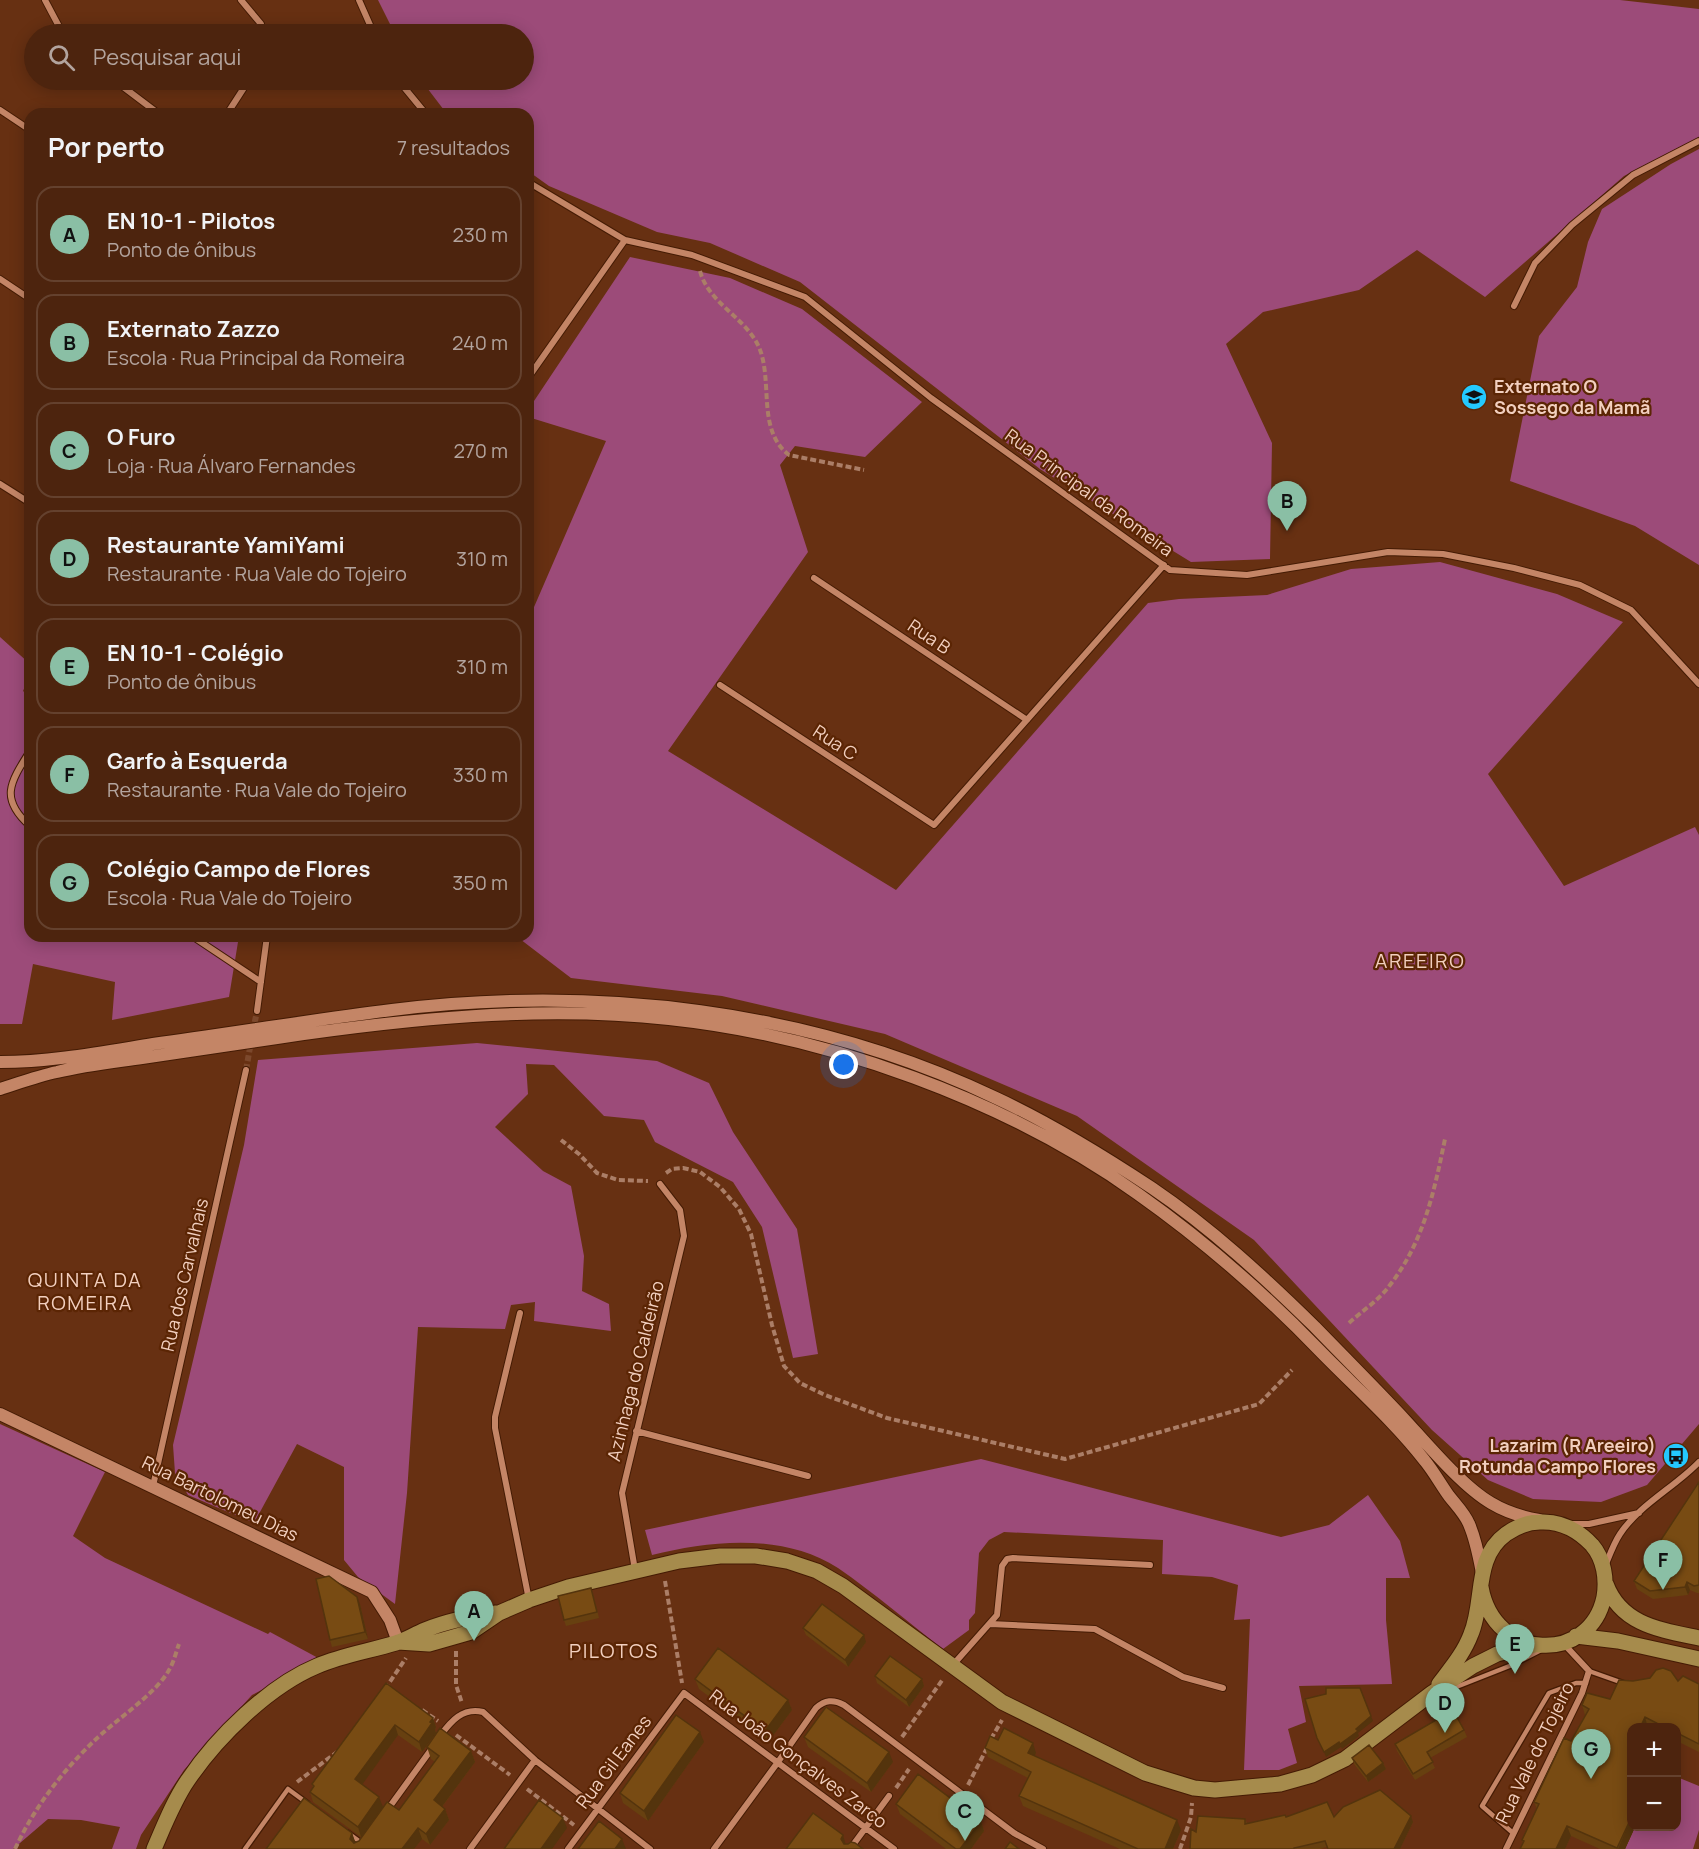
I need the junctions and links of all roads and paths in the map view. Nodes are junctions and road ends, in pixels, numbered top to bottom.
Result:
1 (45, 0) edge
2 (241, 0) edge
3 (359, 0) edge
4 (58, 24) edge
5 (261, 24) edge
6 (370, 24) edge
7 (127, 90) edge
8 (243, 90) edge
9 (406, 90) edge
10 (151, 108) edge
11 (231, 108) edge
12 (421, 108) edge
13 (0, 110) edge
14 (24, 126) edge
15 (1699, 141) edge
16 (534, 186) edge
17 (625, 240) junction
18 (697, 257) junction
19 (0, 279) edge
20 (24, 295) edge
21 (1514, 306) dead end
22 (534, 369) edge
23 (864, 470) dead end
24 (0, 484) edge
25 (24, 499) edge
26 (1164, 566) junction
27 (814, 578) dead end
28 (1699, 684) edge
29 (720, 685) dead end
30 (1027, 720) junction
31 (24, 760) edge
32 (24, 822) edge
33 (201, 942) edge
34 (266, 942) edge
35 (261, 982) junction
36 (257, 1011) tunnel mouth
37 (0, 1062) edge
38 (246, 1070) tunnel mouth
39 (0, 1089) edge
40 (1444, 1139) dead end
41 (561, 1140) dead end
42 (660, 1184) junction
43 (520, 1313) dead end
44 (1349, 1323) dead end
45 (1292, 1370) dead end
46 (0, 1414) edge
47 (636, 1431) junction
48 (1699, 1462) edge
49 (808, 1476) dead end
50 (153, 1486) junction
51 (1639, 1513) junction
52 (1556, 1523) junction
53 (662, 1565) junction
54 (1150, 1565) dead end
55 (635, 1570) junction
56 (1604, 1576) junction
57 (1482, 1580) junction
58 (529, 1600) junction
59 (990, 1624) junction
60 (1699, 1638) edge
61 (398, 1642) junction
62 (1556, 1642) junction
63 (179, 1644) dead end
64 (451, 1646) dead end
65 (416, 1655) dead end
66 (1699, 1659) edge
67 (951, 1666) junction
68 (1589, 1671) junction
69 (1586, 1683) junction
70 (387, 1685) junction
71 (1629, 1685) edge
72 (1223, 1688) dead end
73 (396, 1691) edge
74 (684, 1693) junction
75 (1432, 1693) junction
76 (381, 1694) edge
77 (1009, 1706) junction
78 (421, 1709) edge
79 (465, 1712) junction
80 (447, 1728) junction
81 (897, 1745) junction
82 (343, 1747) edge
83 (917, 1759) junction
84 (535, 1760) junction
85 (778, 1762) junction
86 (519, 1782) junction
87 (1194, 1788) junction
88 (288, 1789) junction
89 (963, 1794) junction
90 (889, 1796) joint
91 (598, 1808) junction
92 (316, 1809) edge
93 (384, 1815) edge
94 (866, 1828) junction
95 (344, 1830) edge
96 (581, 1831) junction
97 (1513, 1833) junction
98 (370, 1834) edge
99 (361, 1846) edge
100 (15, 1849) edge
101 (154, 1849) edge
102 (245, 1849) edge
103 (370, 1849) edge
104 (470, 1849) edge
105 (568, 1849) edge
106 (650, 1849) edge
107 (714, 1849) edge
108 (850, 1849) edge
109 (894, 1849) edge
110 (1043, 1849) edge
111 (1180, 1849) edge
112 (1506, 1849) edge

1 - 4 street
2 - 5 street
3 - 6 street
7 - 10 street
8 - 11 street
9 - 12 street
13 - 14 street
15 - 21 street
16 - 17 street, Rua Principal da Romeira
17 - 18 street, Rua Principal da Romeira
17 - 22 street
18 - 23 path
18 - 26 street, Rua Principal da Romeira
19 - 20 street
24 - 25 street
26 - 28 street, Rua Principal da Romeira
26 - 30 street
27 - 30 street, Rua B
29 - 30 street, Rua C
31 - 32 street
33 - 35 street
34 - 35 street
35 - 36 street
37 - 52 main road
38 - 50 street, Rua dos Carvalhais
39 - 57 main road
40 - 44 path
41 - 42 path
42 - 45 path
42 - 47 street, Azinhaga do Caldeirão
43 - 58 street
46 - 50 main road, Rua Bartolomeu Dias
47 - 49 street
47 - 55 street, Azinhaga do Caldeirão
48 - 51 street
50 - 61 main road, Rua Bartolomeu Dias
51 - 52 street
51 - 56 street
52 - 56 main road
52 - 57 main road
53 - 55 main road
53 - 67 main road
53 - 74 path
54 - 59 street
55 - 58 main road
56 - 60 main road
56 - 62 main road
57 - 62 main road
57 - 75 main road
58 - 61 main road
59 - 67 street
59 - 72 street
61 - 101 main road
62 - 66 main road
62 - 68 street, Rua Vale do Tojeiro
62 - 75 main road
63 - 100 path
64 - 79 path
65 - 70 path
67 - 77 main road
67 - 81 path
68 - 69 street, Rua Vale do Tojeiro
68 - 71 lane
69 - 97 street, Rua Vale do Tojeiro
69 - 97 lane
70 - 73 path
70 - 76 path
74 - 85 street, Rua João Gonçalves Zarco
74 - 91 street, Rua Gil Eanes
75 - 87 main road
77 - 87 main road
77 - 89 path
78 - 80 path
79 - 80 street
79 - 84 street
80 - 86 path
80 - 93 street
81 - 83 street
81 - 85 street
82 - 88 path
83 - 89 street
83 - 90 path
84 - 86 street
84 - 91 street
85 - 94 street, Rua João Gonçalves Zarco
85 - 107 street
86 - 96 path
86 - 104 street
87 - 111 path
88 - 92 lane
88 - 102 lane
89 - 110 street
90 - 94 street
91 - 96 street, Rua Gil Eanes
91 - 106 street
94 - 108 street
94 - 109 street, Rua João Gonçalves Zarco
95 - 99 lane
96 - 105 street, Rua Gil Eanes
97 - 112 street, Rua Vale do Tojeiro
98 - 99 street
99 - 103 street

